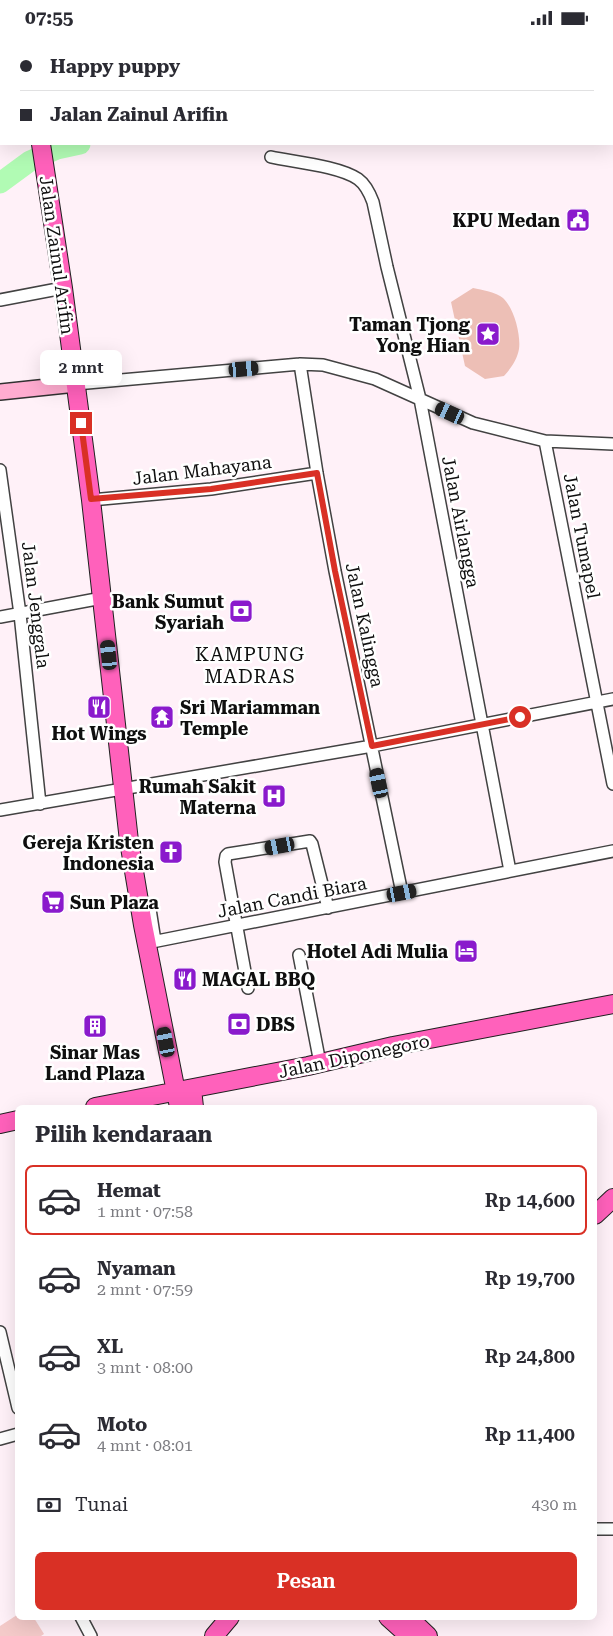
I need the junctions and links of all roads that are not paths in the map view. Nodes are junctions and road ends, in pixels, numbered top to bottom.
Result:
1 (41, 145) edge
2 (271, 157) dead end
3 (63, 288) junction
4 (0, 301) edge
5 (300, 364) junction
6 (76, 384) junction
7 (0, 392) edge
8 (420, 399) junction
9 (545, 441) junction
10 (613, 445) edge
11 (0, 470) edge
12 (317, 473) junction
13 (91, 499) junction
14 (102, 598) junction
15 (20, 614) junction
16 (0, 617) edge
17 (613, 699) edge
18 (598, 702) junction
19 (481, 725) junction
20 (372, 746) junction
21 (613, 784) edge
22 (124, 788) junction
23 (40, 804) junction
24 (0, 810) edge
25 (613, 851) edge
26 (510, 871) junction
27 (402, 893) junction
28 (328, 907) junction
29 (236, 926) junction
30 (151, 942) junction
31 (299, 955) dead end
32 (248, 988) dead end
33 (613, 1004) edge
34 (320, 1063) junction
35 (182, 1096) edge
36 (111, 1105) edge
37 (192, 1105) edge
38 (15, 1121) edge
39 (0, 1124) edge
40 (613, 1198) edge
41 (597, 1213) edge
42 (0, 1332) edge
43 (15, 1395) edge
44 (15, 1435) edge
45 (0, 1439) edge
46 (597, 1529) edge
47 (613, 1529) edge
48 (83, 1620) edge
49 (227, 1620) edge
50 (391, 1620) edge
51 (411, 1620) edge
52 (92, 1636) edge
53 (214, 1636) edge
54 (409, 1636) edge
55 (428, 1636) edge

1 - 3 main road, Jalan Zainul Arifin
2 - 8 street, Jalan Airlangga
3 - 4 street
3 - 6 main road, Jalan Zainul Arifin
5 - 6 street
5 - 8 street
5 - 12 street, Jalan Kalingga
6 - 7 street
6 - 13 main road, Jalan Zainul Arifin
8 - 9 street
8 - 19 street, Jalan Airlangga
9 - 10 street
9 - 18 street, Jalan Tumapel
11 - 15 street, Jalan Jenggala
12 - 13 street, Jalan Mahayana
12 - 20 street, Jalan Kalingga
13 - 14 main road, Jalan Zainul Arifin
14 - 15 street
14 - 22 main road, Jalan Zainul Arifin
15 - 16 street
15 - 23 street, Jalan Jenggala
17 - 18 street
18 - 19 street
18 - 21 street, Jalan Tumapel
19 - 20 street
19 - 26 street, Jalan Airlangga
20 - 22 street
20 - 27 street, Jalan Kalingga
22 - 23 street
22 - 30 main road, Jalan Zainul Arifin
23 - 24 street
25 - 26 street, Jalan Candi Biara
26 - 27 street, Jalan Candi Biara
27 - 28 street, Jalan Candi Biara
28 - 29 street, Jalan Candi Biara
28 - 29 street
29 - 30 street, Jalan Candi Biara
29 - 32 street
30 - 35 main road, Jalan Zainul Arifin
31 - 34 street
33 - 34 main road, Jalan Diponegoro
34 - 35 main road, Jalan Diponegoro
35 - 36 main road, Jalan Diponegoro
35 - 37 main road, Jalan Zainul Arifin
38 - 39 main road
40 - 41 main road
42 - 43 street
44 - 45 street
46 - 47 street
48 - 52 street
49 - 53 main road
50 - 54 main road
51 - 55 main road

